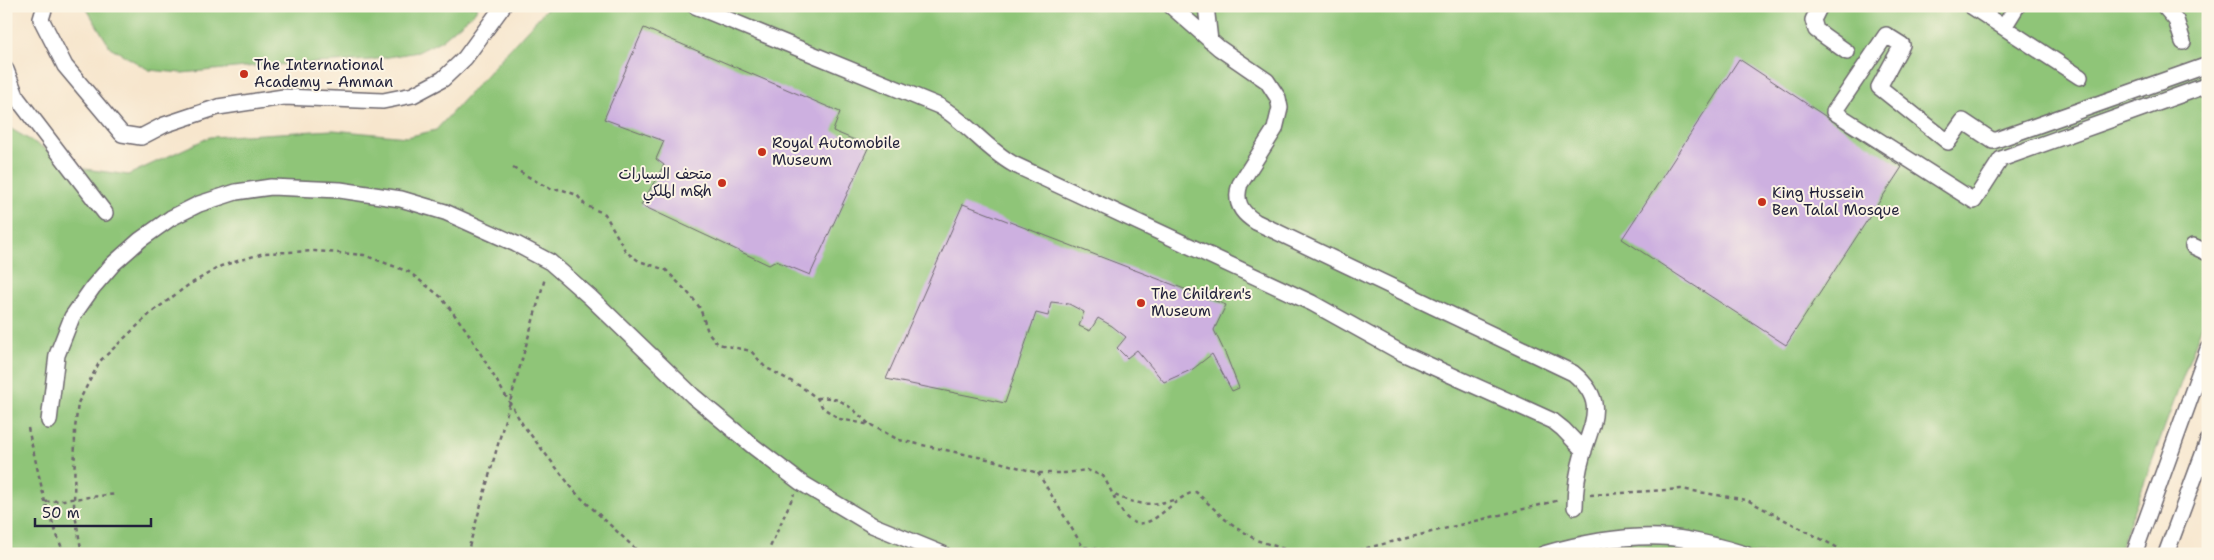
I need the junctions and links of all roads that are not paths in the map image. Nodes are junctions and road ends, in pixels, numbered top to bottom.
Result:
1 (45, 6) edge
2 (503, 6) edge
3 (695, 6) edge
4 (1171, 6) edge
5 (1206, 6) edge
6 (1820, 6) edge
7 (1972, 6) edge
8 (2017, 6) edge
9 (2164, 6) edge
10 (2004, 27) junction
11 (1210, 41) junction
12 (2184, 42) dead end
13 (1847, 52) dead end
14 (2208, 66) edge
15 (6, 70) edge
16 (2080, 77) dead end
17 (2208, 85) edge
18 (11, 98) edge
19 (105, 213) dead end
20 (2193, 246) dead end
21 (2208, 253) edge
22 (2208, 349) edge
23 (49, 421) dead end
24 (2208, 441) edge
25 (1584, 451) junction
26 (1575, 502) road end
27 (943, 554) edge
28 (1544, 554) edge
29 (1745, 554) edge
30 (2134, 554) edge
31 (2166, 554) edge

1 - 2 street
3 - 25 street
4 - 11 street
5 - 11 street
6 - 13 street
7 - 10 street
8 - 10 street
9 - 12 street
10 - 16 street
11 - 25 street
14 - 17 street
15 - 18 street
18 - 19 street
20 - 21 street
22 - 30 street
23 - 27 street
24 - 31 street
25 - 26 street
28 - 29 street

